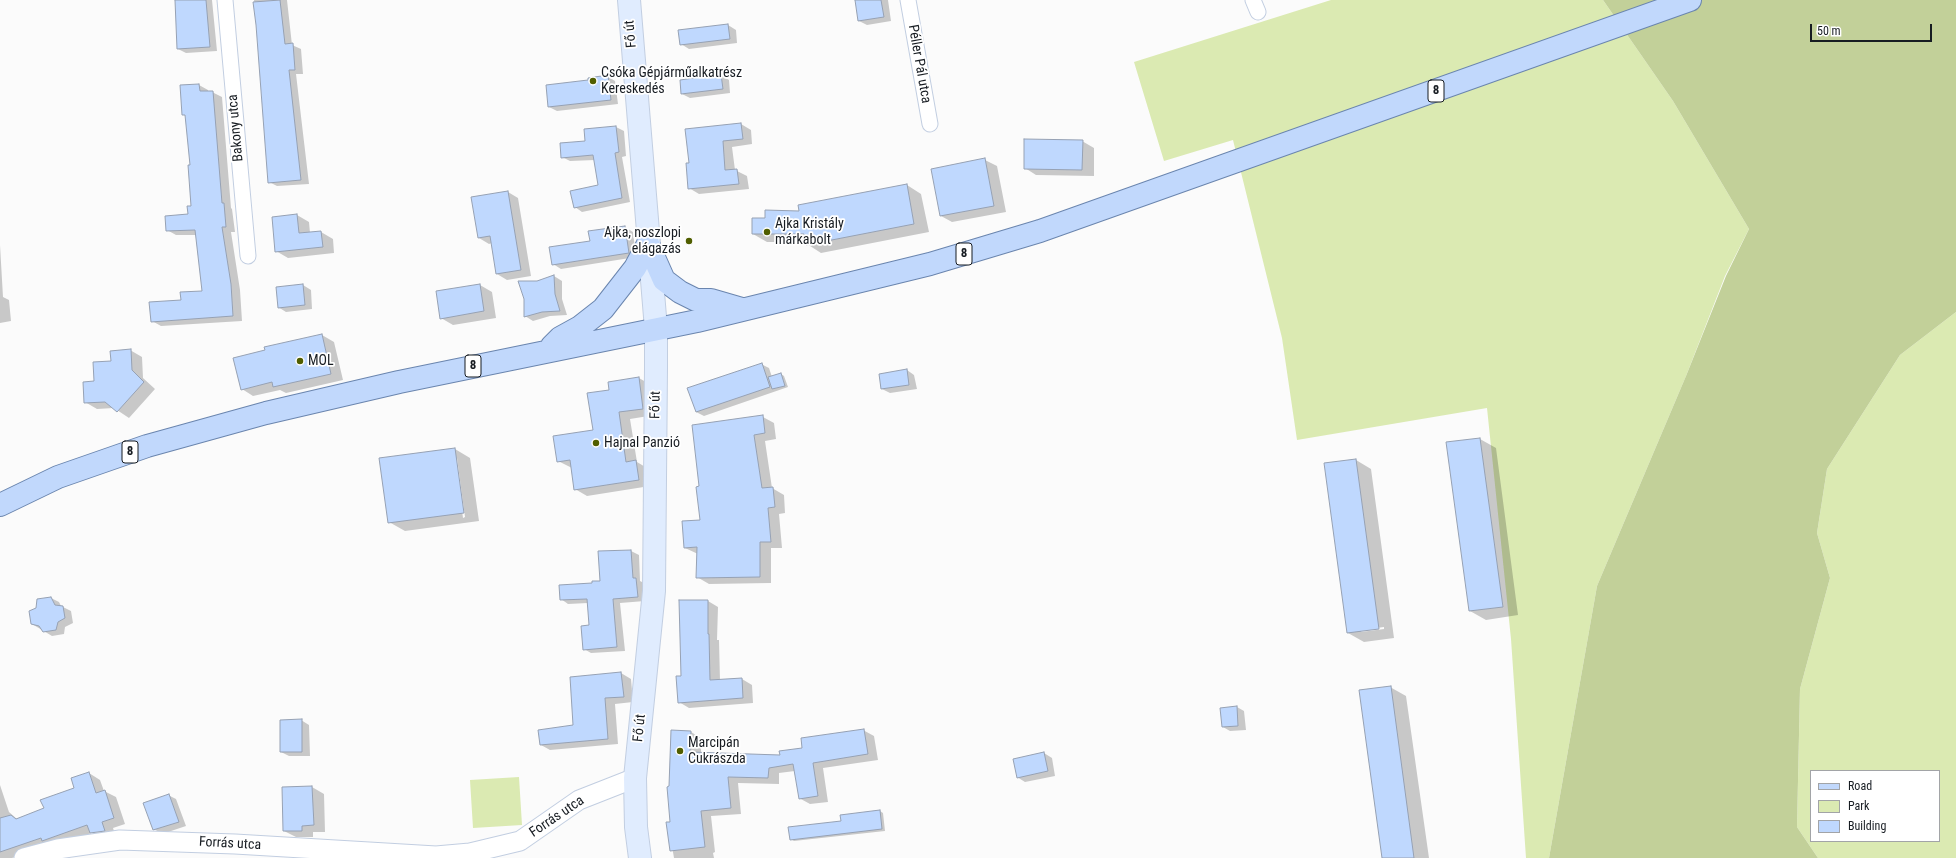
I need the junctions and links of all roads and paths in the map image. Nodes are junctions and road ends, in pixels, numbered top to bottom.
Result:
1 (225, 0) edge
2 (628, 0) edge
3 (1690, 0) edge
4 (913, 1) edge
5 (930, 124) dead end
6 (648, 244) junction
7 (248, 256) dead end
8 (742, 310) junction
9 (656, 329) junction
10 (548, 350) junction
11 (0, 505) edge
12 (635, 778) junction
13 (24, 858) edge
14 (640, 858) edge

1 - 7 street, Bakony utca
2 - 6 main road, Fő út
3 - 8 main road, 8
4 - 5 street, Péller Pál utca
6 - 8 main road
6 - 9 main road, Fő út
6 - 10 main road
8 - 9 main road, 8
9 - 10 main road, 8
9 - 12 main road, Fő út
10 - 11 main road, 8
12 - 13 street, Forrás utca
12 - 14 main road, Fő út

